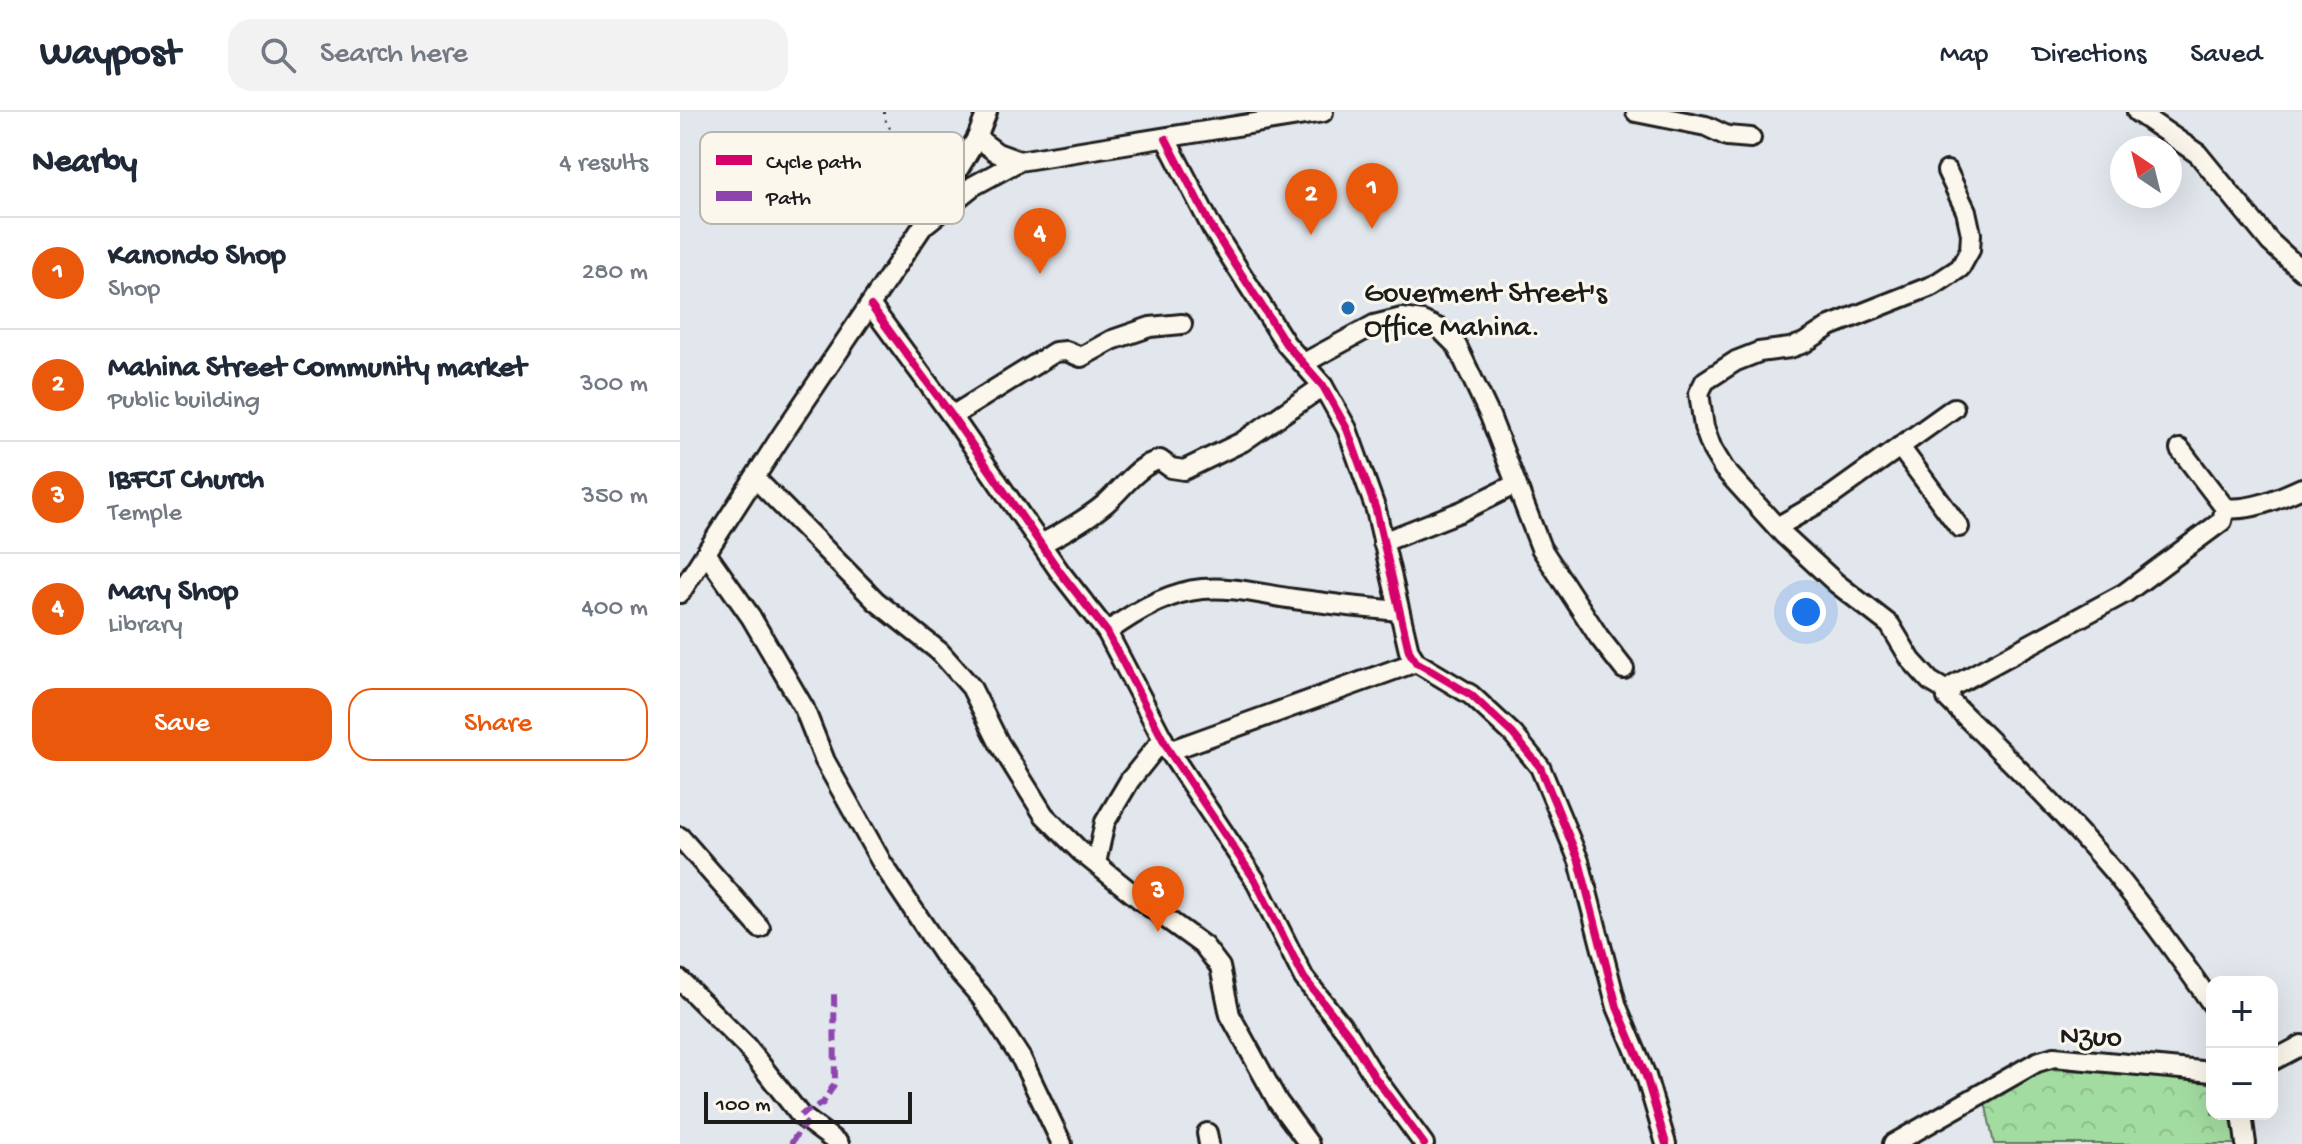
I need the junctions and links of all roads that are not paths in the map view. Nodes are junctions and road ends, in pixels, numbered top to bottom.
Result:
1 (987, 112) edge
2 (1323, 112) edge
3 (1636, 112) edge
4 (2137, 112) edge
5 (977, 138) junction
6 (1751, 138) dead end
7 (1166, 139) junction
8 (964, 159) edge
9 (1019, 161) junction
10 (1947, 171) dead end
11 (964, 193) edge
12 (926, 224) edge
13 (923, 226) joint
14 (2302, 271) edge
15 (871, 306) junction
16 (1182, 324) dead end
17 (1304, 363) junction
18 (1323, 386) junction
19 (1954, 408) dead end
20 (952, 416) junction
21 (1900, 447) junction
22 (2180, 449) dead end
23 (755, 478) junction
24 (1516, 484) junction
25 (2302, 488) edge
26 (2225, 508) junction
27 (1777, 527) junction
28 (1959, 527) dead end
29 (1383, 542) junction
30 (1041, 544) junction
31 (706, 553) junction
32 (680, 593) edge
33 (1399, 611) junction
34 (1107, 632) junction
35 (1416, 662) junction
36 (1624, 669) dead end
37 (1950, 693) junction
38 (1166, 745) junction
39 (680, 837) edge
40 (1096, 863) junction
41 (760, 928) dead end
42 (680, 980) edge
43 (2206, 996) edge
44 (2301, 1046) edge
45 (2278, 1058) edge
46 (2206, 1071) edge
47 (2243, 1120) edge
48 (839, 1144) edge
49 (1062, 1144) edge
50 (1309, 1144) edge
51 (1424, 1144) edge
52 (1666, 1144) edge
53 (1893, 1144) edge
54 (2246, 1144) edge

1 - 5 street
2 - 7 street
3 - 6 street
4 - 14 street
5 - 8 street
5 - 9 street
7 - 9 street
7 - 17 street
9 - 11 street
10 - 27 street
12 - 13 street
13 - 15 street
15 - 20 street
15 - 23 street
16 - 20 street
17 - 18 street
17 - 24 street
18 - 29 street
18 - 30 street
19 - 21 street
20 - 30 street
21 - 27 street
21 - 28 street
22 - 26 street
23 - 31 street
23 - 40 street
24 - 29 street
24 - 36 street
25 - 26 street
26 - 37 street
27 - 37 street
29 - 33 street
30 - 34 street
31 - 32 street
31 - 49 street
33 - 34 street
33 - 35 street
34 - 38 street
35 - 38 street
35 - 52 street
37 - 43 street
38 - 40 street
38 - 51 street
39 - 41 street
40 - 50 street
42 - 48 street
44 - 45 street
46 - 53 street, Nzuo
47 - 54 street

